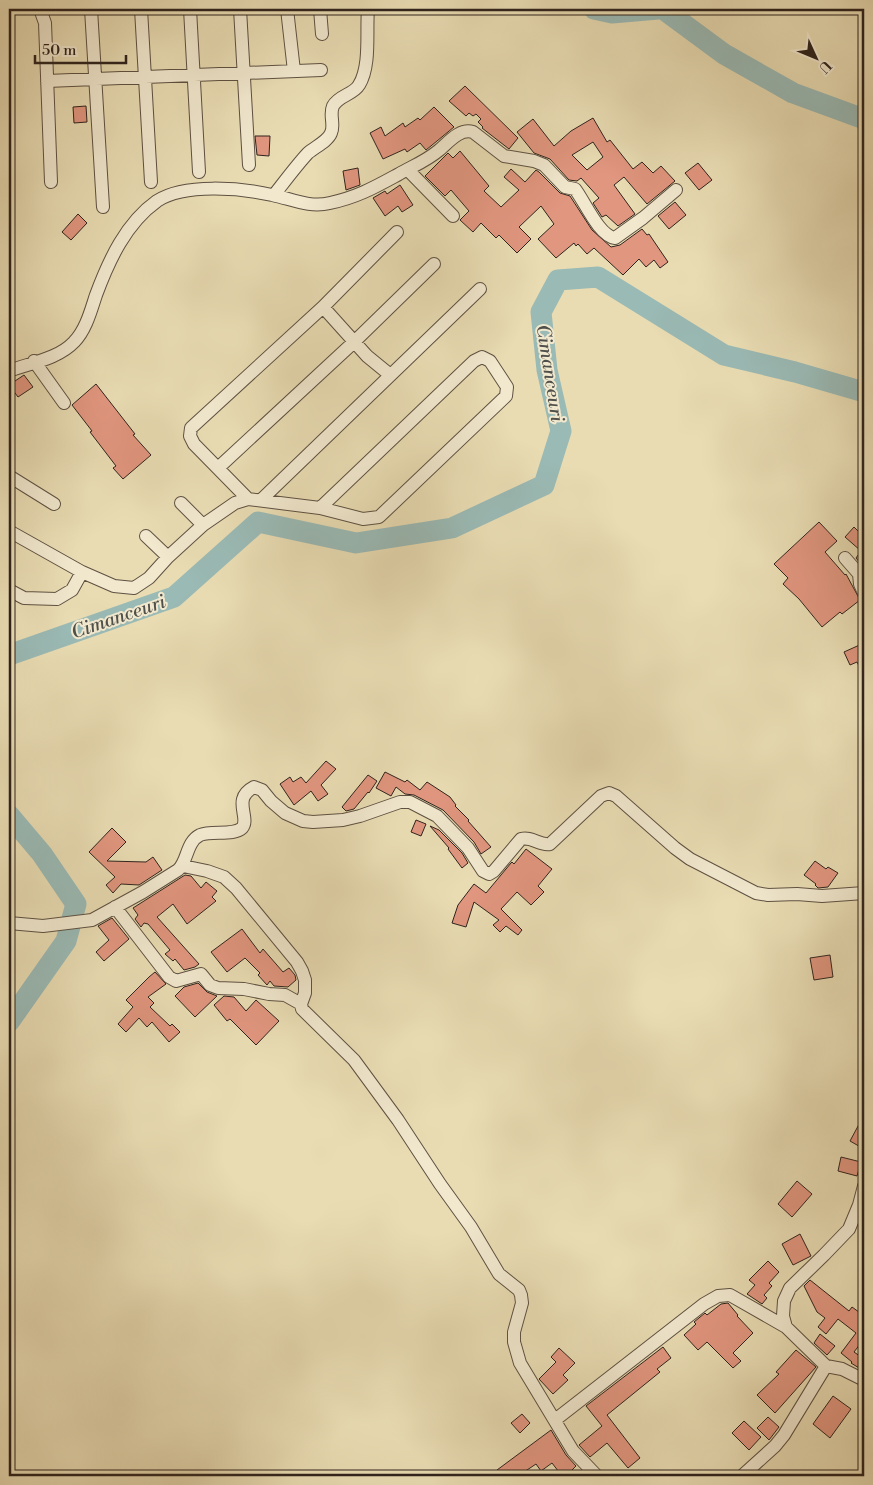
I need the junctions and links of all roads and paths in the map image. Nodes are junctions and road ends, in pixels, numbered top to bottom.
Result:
1 (40, 9) edge
2 (91, 9) edge
3 (141, 9) edge
4 (190, 9) edge
5 (240, 9) edge
6 (287, 9) edge
7 (320, 9) edge
8 (368, 9) edge
9 (322, 34) dead end
10 (321, 70) dead end
11 (294, 71) junction
12 (244, 73) junction
13 (194, 75) junction
14 (145, 77) junction
15 (95, 79) junction
16 (47, 80) junction
17 (249, 165) dead end
18 (408, 170) junction
19 (199, 172) dead end
20 (51, 182) dead end
21 (152, 182) dead end
22 (676, 190) dead end
23 (274, 195) junction
24 (103, 207) dead end
25 (453, 216) dead end
26 (398, 232) dead end
27 (434, 264) dead end
28 (480, 288) dead end
29 (322, 307) junction
30 (354, 342) junction
31 (34, 361) junction
32 (9, 371) edge
33 (389, 374) junction
34 (64, 403) dead end
35 (218, 468) junction
36 (9, 476) edge
37 (254, 500) junction
38 (181, 503) dead end
39 (54, 504) dead end
40 (320, 508) junction
41 (203, 524) junction
42 (9, 531) edge
43 (146, 536) dead end
44 (168, 557) junction
45 (845, 558) dead end
46 (82, 572) junction
47 (9, 590) edge
48 (864, 593) edge
49 (183, 866) junction
50 (864, 893) edge
51 (115, 907) junction
52 (9, 923) edge
53 (301, 1004) junction
54 (864, 1186) edge
55 (786, 1327) junction
56 (826, 1366) junction
57 (864, 1380) edge
58 (555, 1420) junction
59 (597, 1476) edge
60 (742, 1476) edge

1 - 16 street
2 - 15 street
3 - 14 street
4 - 13 street
5 - 12 street
6 - 11 street
7 - 9 street
8 - 23 street
10 - 11 street
11 - 12 street
12 - 13 street
12 - 17 street
13 - 14 street
13 - 19 street
14 - 15 street
14 - 21 street
15 - 16 street
15 - 24 street
16 - 20 street
18 - 22 street
18 - 23 street
18 - 25 street
23 - 31 street
26 - 29 street
27 - 30 street
28 - 33 street
29 - 30 street
29 - 35 street
30 - 33 street
30 - 35 street
31 - 32 street
31 - 34 street
33 - 37 street
35 - 37 street
36 - 39 street
37 - 40 street
37 - 41 street
38 - 41 street
40 - 40 street
41 - 44 street
42 - 46 street
43 - 44 street
44 - 46 street
45 - 48 street
46 - 47 street
49 - 50 street
49 - 51 street
49 - 53 street
51 - 52 street
51 - 53 street
53 - 58 street
54 - 55 street
55 - 56 street
55 - 58 street
56 - 57 street
56 - 60 street
58 - 59 street

